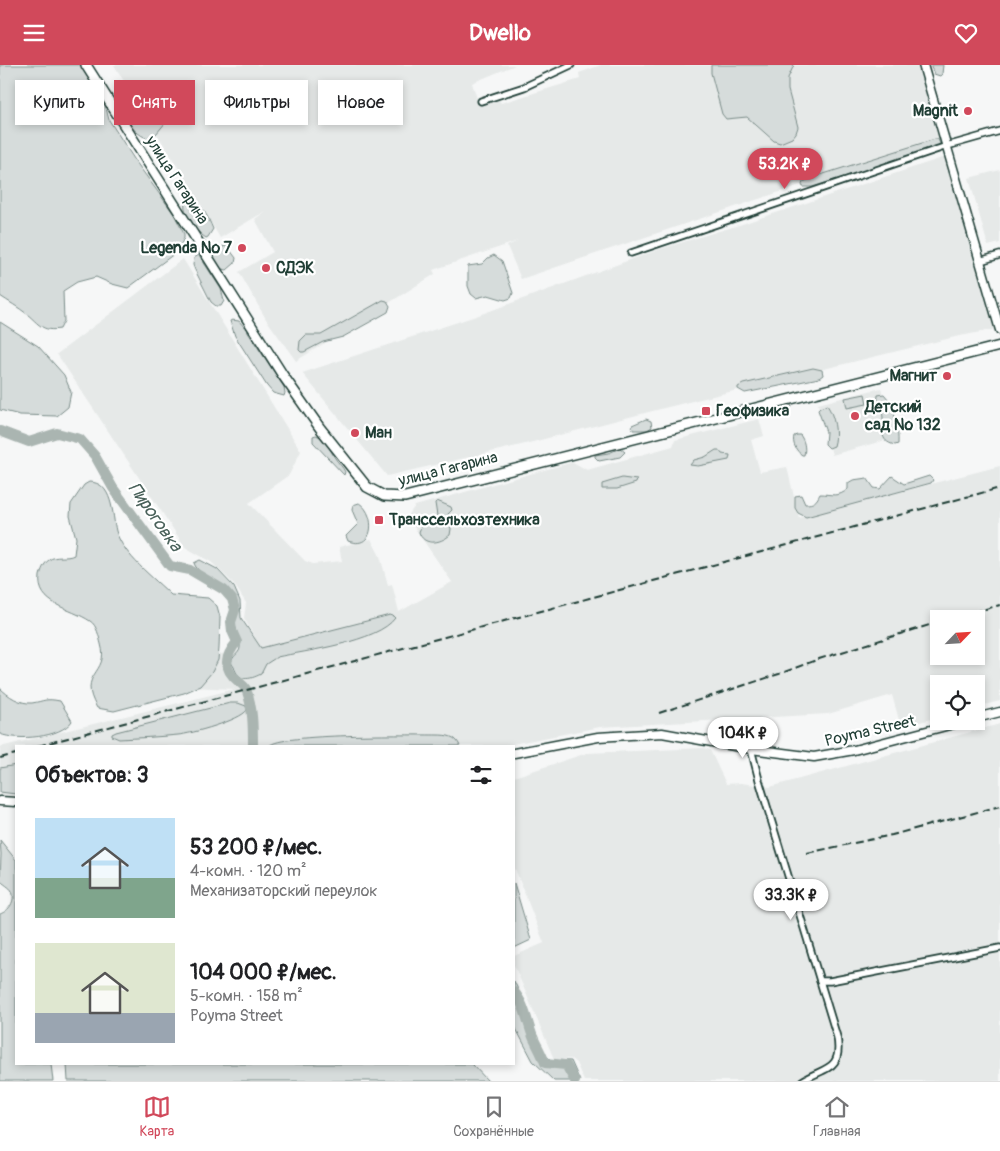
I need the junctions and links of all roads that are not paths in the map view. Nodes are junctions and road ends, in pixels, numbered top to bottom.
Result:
1 (86, 65) edge
2 (571, 65) edge
3 (923, 65) edge
4 (481, 101) dead end
5 (1000, 131) edge
6 (947, 146) junction
7 (631, 253) dead end
8 (1000, 255) edge
9 (980, 261) junction
10 (1000, 330) edge
11 (1000, 346) edge
12 (1000, 712) edge
13 (985, 716) edge
14 (930, 730) edge
15 (751, 749) junction
16 (515, 753) edge
17 (0, 801) edge
18 (15, 802) edge
19 (1000, 948) edge
20 (820, 981) junction
21 (802, 1081) edge

1 - 11 main road, улица Гагарина
2 - 4 street
3 - 6 main road
5 - 6 street
6 - 7 street
6 - 9 main road
8 - 9 street
9 - 10 main road
12 - 13 main road
14 - 15 main road, Poyma Street
15 - 16 main road, Poyma Street
15 - 20 street
17 - 18 main road
19 - 20 street
20 - 21 street

